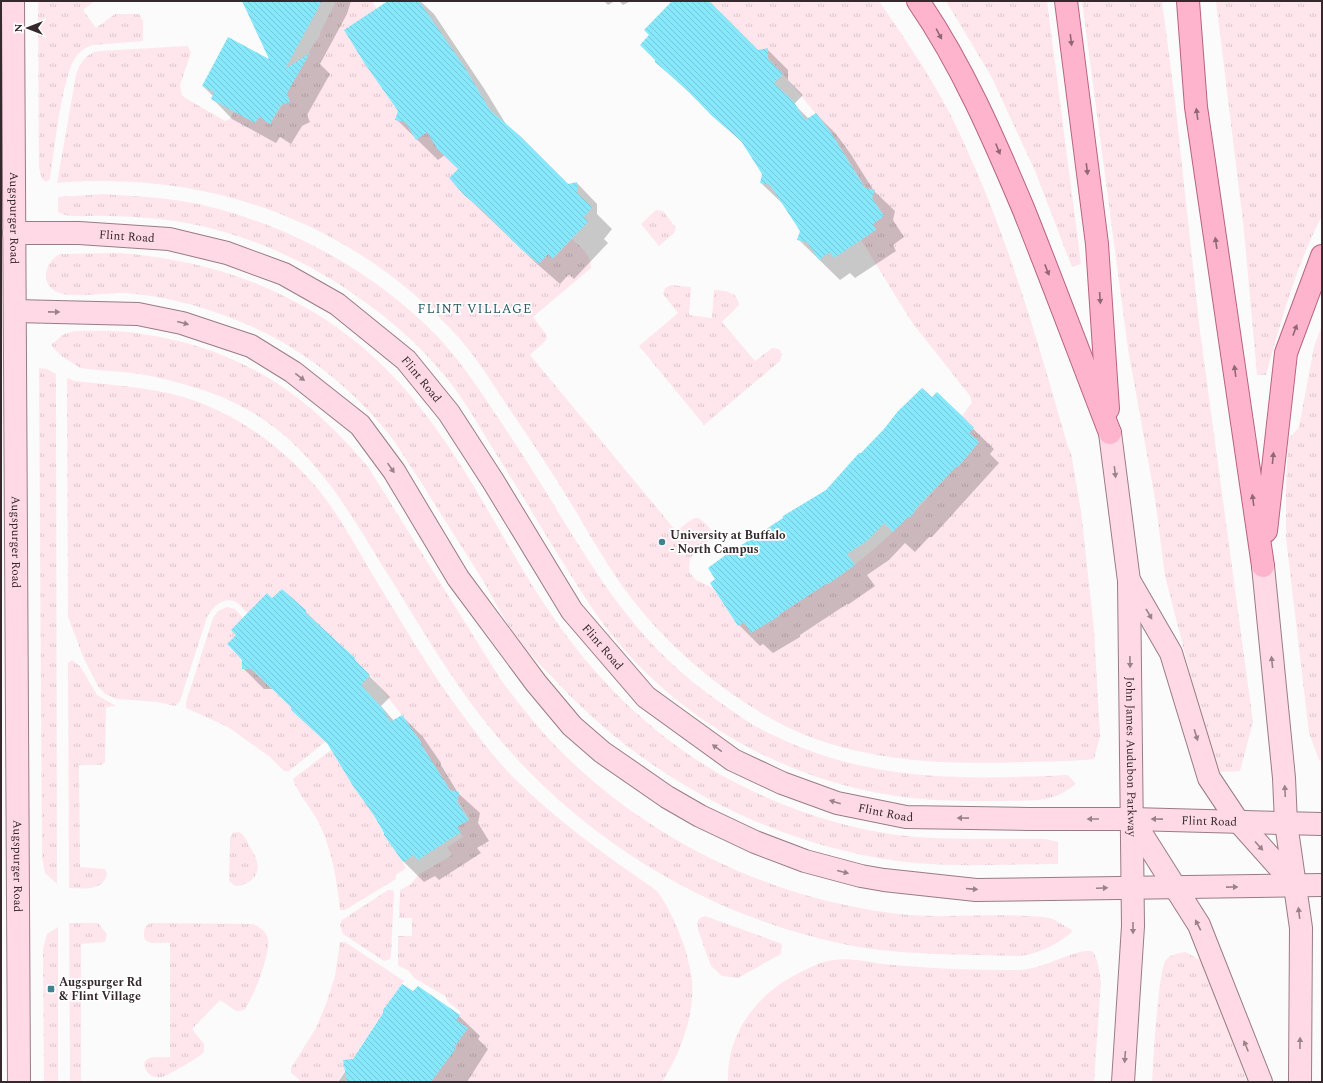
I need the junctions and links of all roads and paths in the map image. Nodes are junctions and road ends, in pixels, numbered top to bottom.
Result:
1 (13, 1) edge
2 (918, 1) edge
3 (1066, 1) edge
4 (1188, 1) edge
5 (14, 233) junction
6 (1322, 256) edge
7 (15, 311) junction
8 (1110, 433) junction
9 (1263, 566) junction
10 (1129, 581) junction
11 (1132, 819) junction
12 (1237, 820) junction
13 (1286, 823) junction
14 (1322, 824) edge
15 (1322, 885) edge
16 (1296, 886) junction
17 (1176, 887) junction
18 (1132, 888) junction
19 (19, 1082) edge
20 (1123, 1082) edge
21 (1261, 1082) edge
22 (1300, 1082) edge

1 - 5 street, Augspurger Road
2 -> 8 main road
3 -> 8 main road
9 -> 4 main road
5 - 7 street, Augspurger Road
11 -> 5 street, Flint Road
9 -> 6 main road
7 -> 18 street
7 - 19 street, Augspurger Road
8 -> 10 street, John James Audubon Parkway
13 -> 9 street
10 -> 11 street, John James Audubon Parkway
10 -> 12 street
12 -> 11 street, Flint Road
11 - 17 street
11 - 18 street, John James Audubon Parkway
12 - 13 street, Flint Road
12 -> 16 street
13 - 14 street, Flint Road
13 - 16 street
15 - 16 street
17 -> 16 street
22 -> 16 street
17 - 18 street
21 -> 17 street
18 -> 20 street, John James Audubon Parkway

